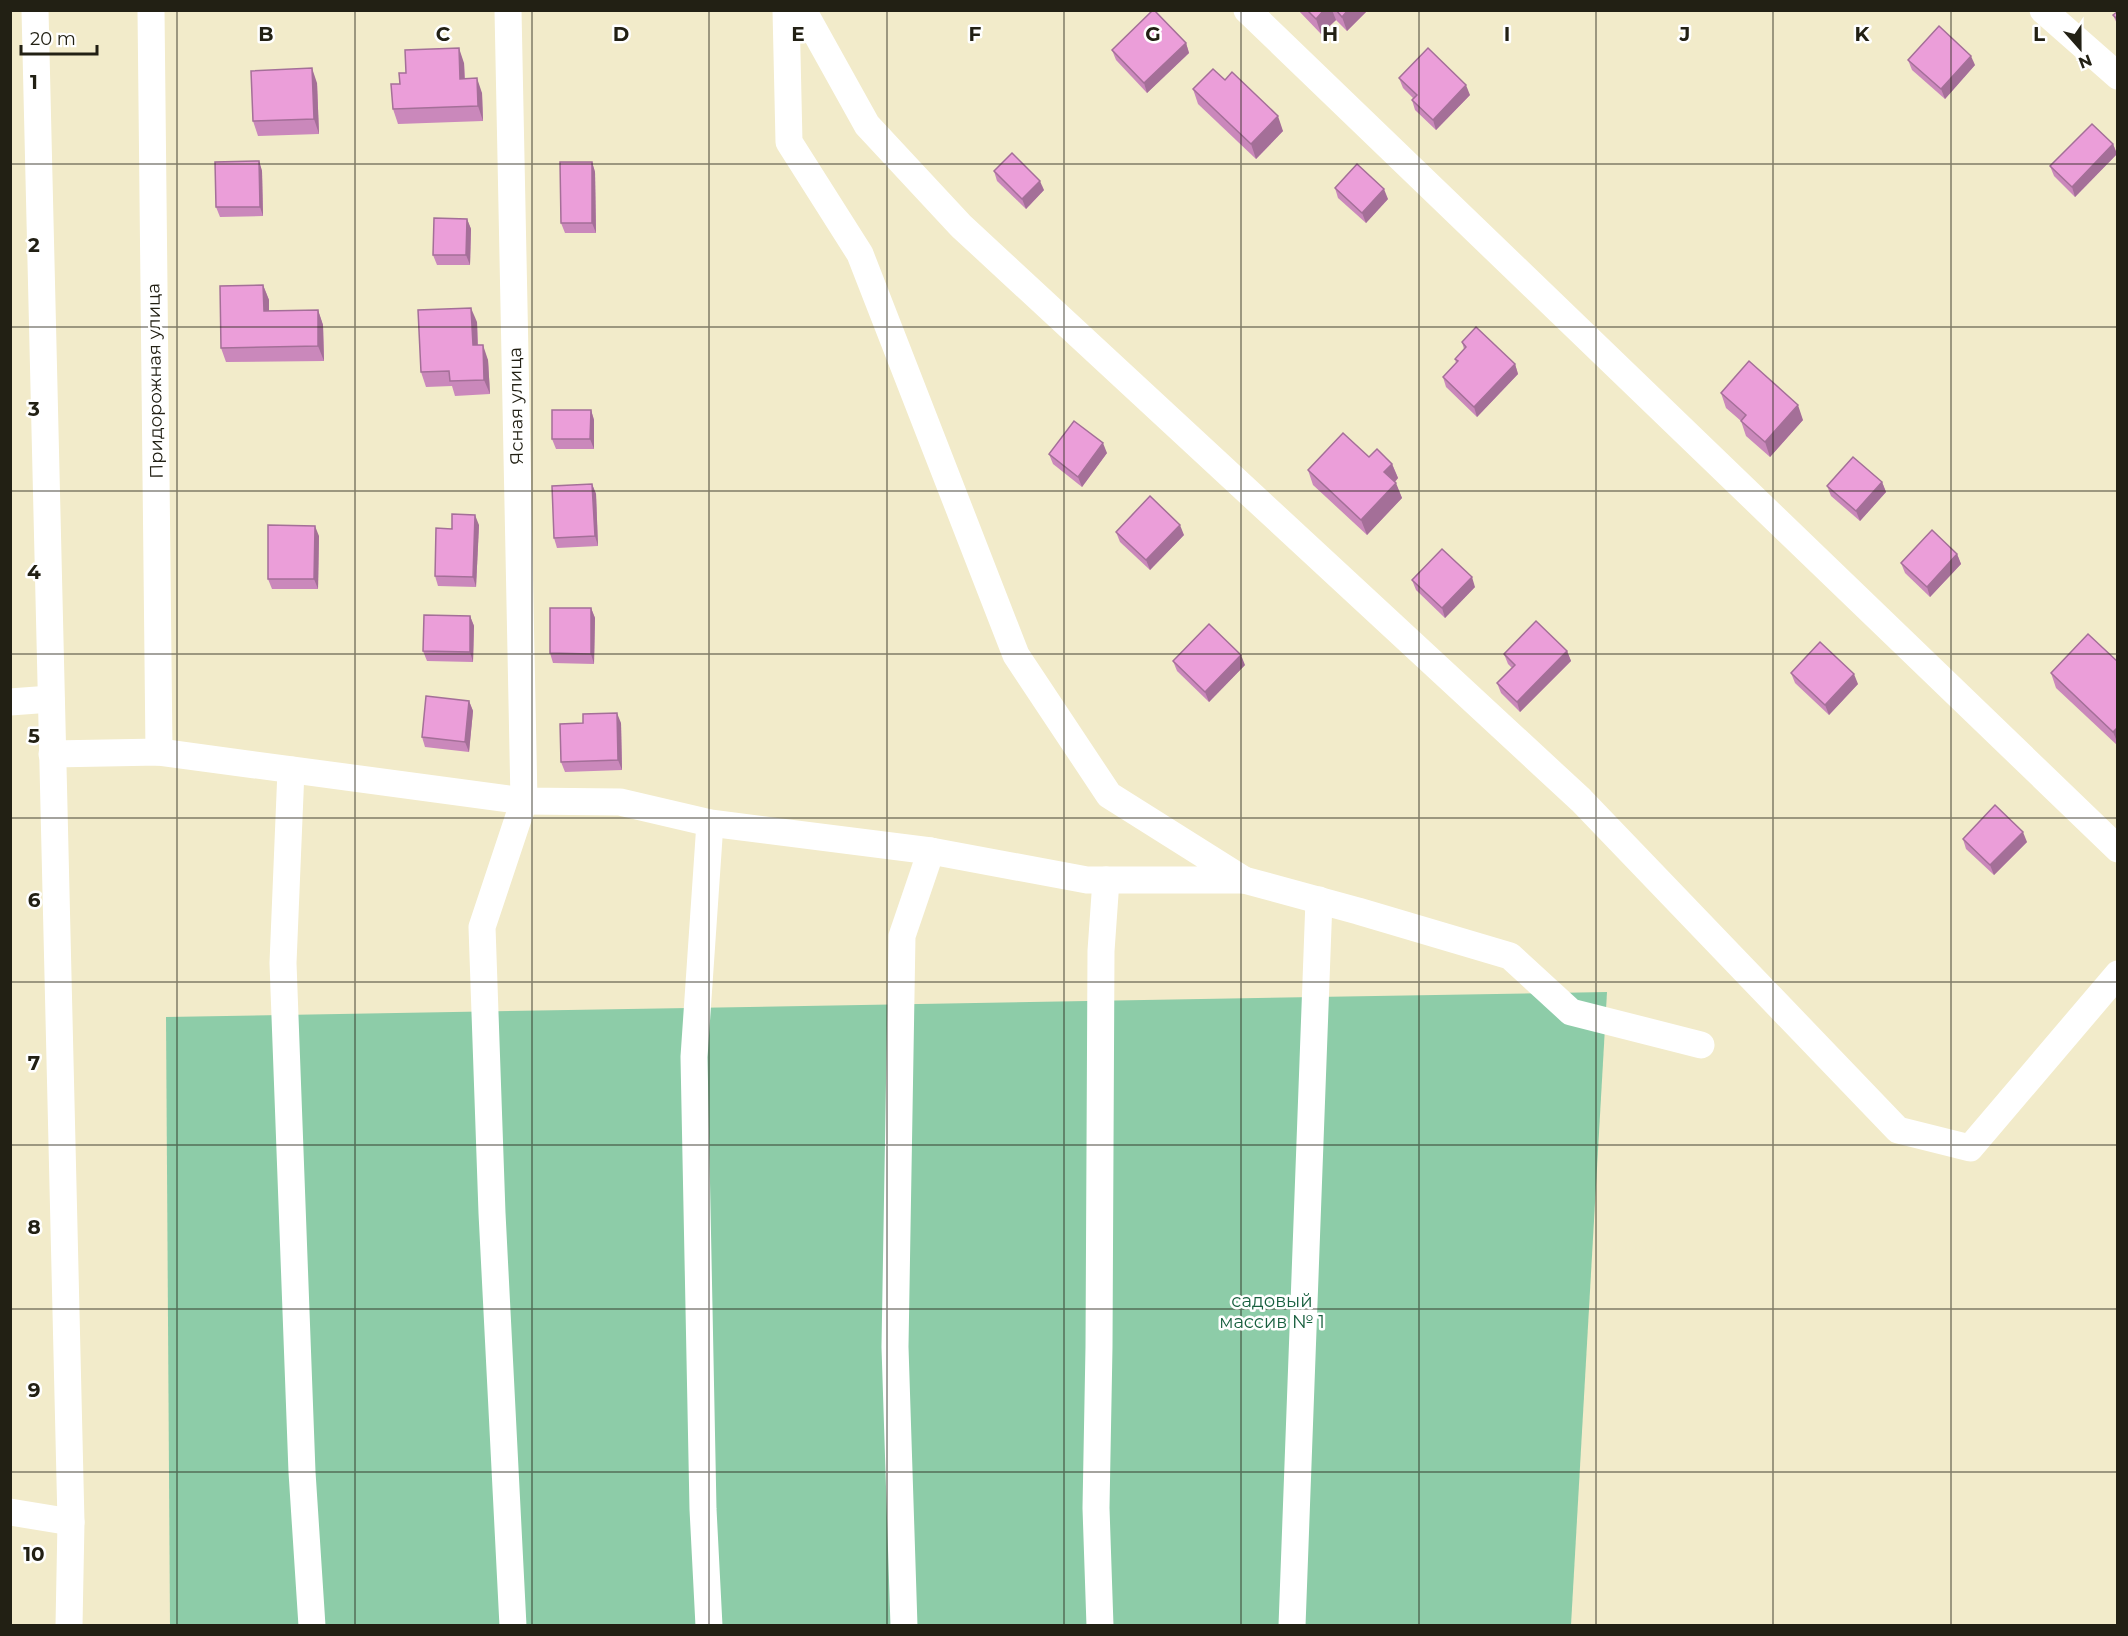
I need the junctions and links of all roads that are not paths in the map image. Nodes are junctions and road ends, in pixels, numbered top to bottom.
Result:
1 (34, 10) edge
2 (150, 10) edge
3 (508, 10) edge
4 (786, 10) edge
5 (804, 10) edge
6 (1247, 10) edge
7 (2043, 10) edge
8 (2118, 76) edge
9 (51, 699) junction
10 (10, 702) edge
11 (159, 752) junction
12 (52, 754) junction
13 (291, 770) junction
14 (524, 801) junction
15 (710, 823) junction
16 (2118, 849) edge
17 (931, 851) junction
18 (1106, 880) junction
19 (1244, 880) junction
20 (1319, 900) junction
21 (2118, 974) edge
22 (1701, 1045) dead end
23 (10, 1512) edge
24 (71, 1522) junction
25 (69, 1626) edge
26 (312, 1626) edge
27 (513, 1626) edge
28 (709, 1626) edge
29 (904, 1626) edge
30 (1100, 1626) edge
31 (1292, 1626) edge

1 - 9 street
2 - 11 street, Придорожная улица
3 - 14 street, Ясная улица
4 - 19 street
5 - 21 street
6 - 16 street
7 - 8 street
9 - 10 street
9 - 12 street
11 - 12 street
11 - 13 street
12 - 24 street
13 - 14 street
13 - 26 street
14 - 15 street
14 - 27 street, Ясная улица
15 - 17 street
15 - 28 street
17 - 18 street
17 - 29 street
18 - 19 street
18 - 30 street
19 - 20 street
20 - 22 street
20 - 31 street
23 - 24 street
24 - 25 street

